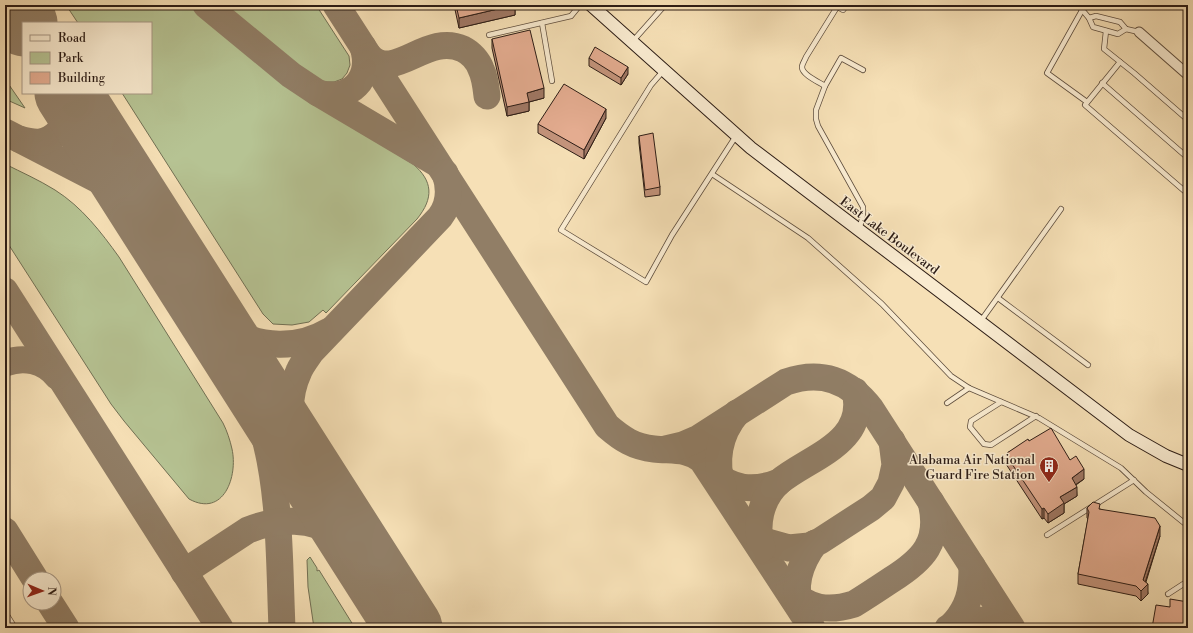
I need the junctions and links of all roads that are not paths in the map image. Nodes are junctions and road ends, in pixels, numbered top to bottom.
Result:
1 (580, 5) edge
2 (591, 5) edge
3 (665, 5) edge
4 (847, 5) edge
5 (1078, 5) edge
6 (1085, 5) edge
7 (836, 6) edge
8 (1083, 10) junction
9 (1089, 18) junction
10 (542, 23) junction
11 (1126, 29) junction
12 (1106, 30) junction
13 (1139, 32) joint
14 (489, 35) dead end
15 (632, 42) junction
16 (1120, 62) junction
17 (664, 70) junction
18 (863, 70) dead end
19 (1188, 75) edge
20 (552, 81) dead end
21 (1102, 83) junction
22 (825, 86) junction
23 (1087, 102) junction
24 (1188, 120) edge
25 (736, 135) junction
26 (1188, 158) edge
27 (712, 174) junction
28 (1188, 194) edge
29 (1061, 209) dead end
30 (859, 229) junction
31 (998, 298) junction
32 (980, 322) junction
33 (1088, 365) dead end
34 (968, 388) junction
35 (1001, 402) junction
36 (947, 403) dead end
37 (1036, 416) junction
38 (1188, 465) edge
39 (1134, 480) junction
40 (1188, 526) edge
41 (1048, 535) dead end
42 (1188, 581) edge
43 (1168, 594) dead end
44 (5, 612) edge
45 (15, 628) edge

1 - 10 lane
2 - 15 street, East Lake Boulevard
3 - 15 lane
4 - 7 lane
5 - 8 lane
6 - 8 lane
7 - 22 lane
8 - 9 lane
8 - 23 lane
9 - 11 lane
9 - 12 lane
10 - 14 lane
10 - 20 lane
11 - 12 lane
11 - 13 lane
12 - 16 lane
13 - 19 street
15 - 17 street, East Lake Boulevard
16 - 21 lane
16 - 24 lane
17 - 25 street, East Lake Boulevard
17 - 27 lane
18 - 22 lane
21 - 23 lane
21 - 26 lane
22 - 30 lane
23 - 28 lane
25 - 27 lane
25 - 30 street, East Lake Boulevard
27 - 34 lane
29 - 31 lane
30 - 32 street, East Lake Boulevard
31 - 32 lane
31 - 33 lane
32 - 38 street, East Lake Boulevard
34 - 35 lane
34 - 36 lane
35 - 37 lane
35 - 37 lane
37 - 39 lane
39 - 40 lane
39 - 41 lane
42 - 43 lane
44 - 45 lane

